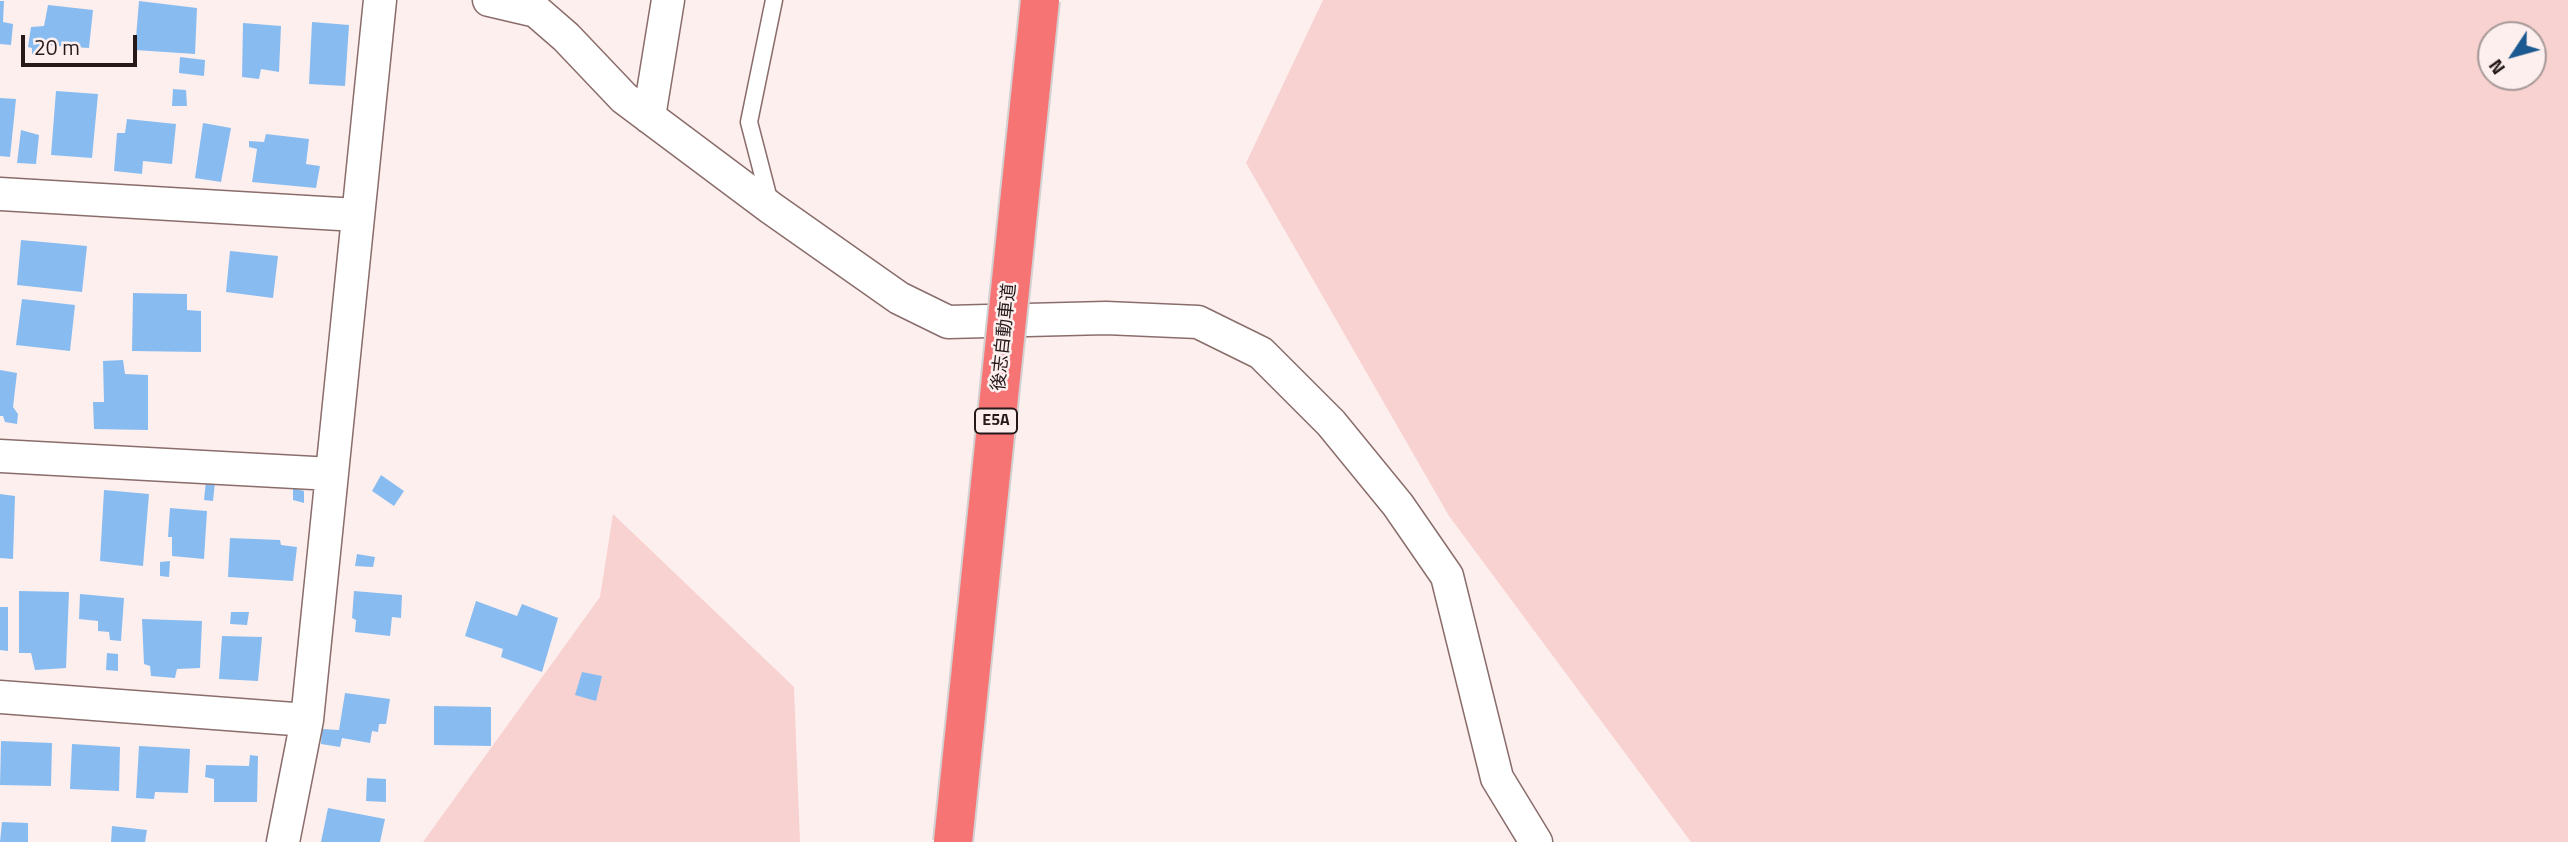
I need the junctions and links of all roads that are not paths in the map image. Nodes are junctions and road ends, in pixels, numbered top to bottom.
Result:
1 (380, 0) edge
2 (489, 0) edge
3 (668, 0) edge
4 (775, 0) edge
5 (1040, 0) edge
6 (1064, 0) edge
7 (649, 117) junction
8 (0, 194) edge
9 (771, 208) junction
10 (357, 215) junction
11 (0, 456) edge
12 (332, 474) junction
13 (0, 697) edge
14 (307, 720) junction
15 (283, 842) edge
16 (953, 842) edge
17 (979, 842) edge
18 (1536, 842) edge

1 - 10 street
2 - 7 street
3 - 7 street
4 - 9 lane
5 - 16 highway, 後志自動車道 / E5A, bridge
6 - 17 highway, 後志自動車道 / E5A
7 - 9 street
8 - 10 street
9 - 18 street
10 - 12 street
11 - 12 street
12 - 14 street
13 - 14 street
14 - 15 street

